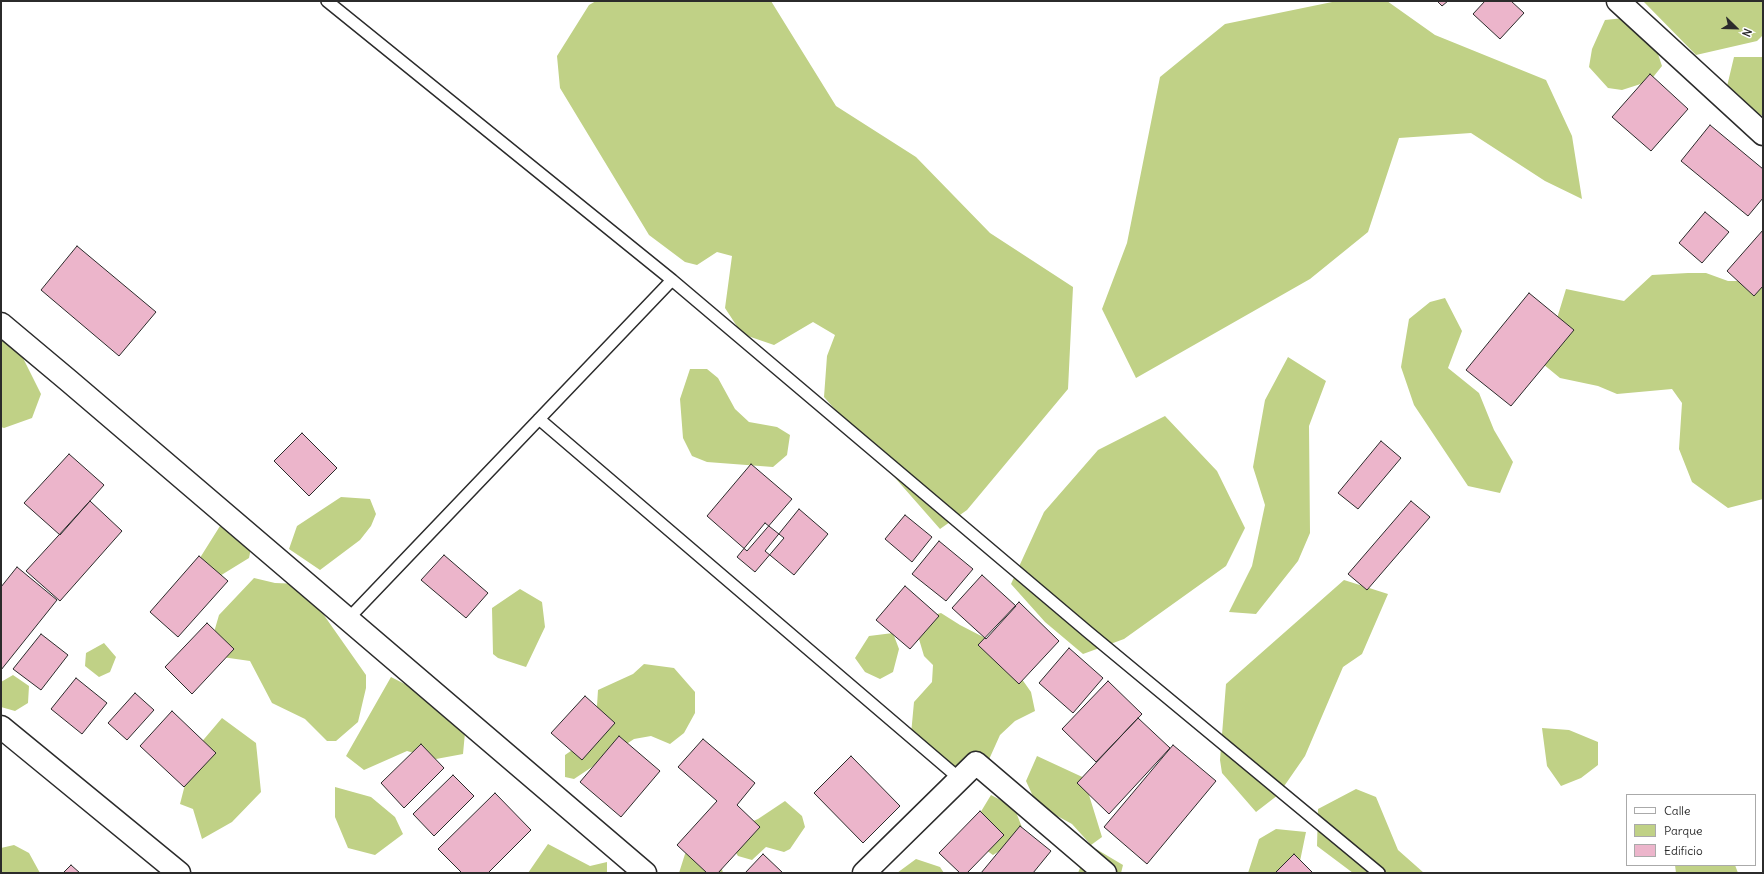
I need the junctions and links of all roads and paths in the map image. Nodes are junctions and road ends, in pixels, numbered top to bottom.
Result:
1 (327, 1) edge
2 (1618, 1) edge
3 (1763, 134) edge
4 (672, 280) junction
5 (1, 324) edge
6 (540, 419) junction
7 (348, 619) junction
8 (1, 727) edge
9 (960, 779) junction
10 (179, 873) edge
11 (644, 873) edge
12 (864, 873) edge
13 (1105, 873) edge
14 (1379, 873) edge

1 - 4 lane
2 - 3 street
4 - 6 lane
4 - 14 lane
5 - 7 street
6 - 7 lane
6 - 9 lane
7 - 11 street
8 - 10 street
9 - 12 street
9 - 13 street

